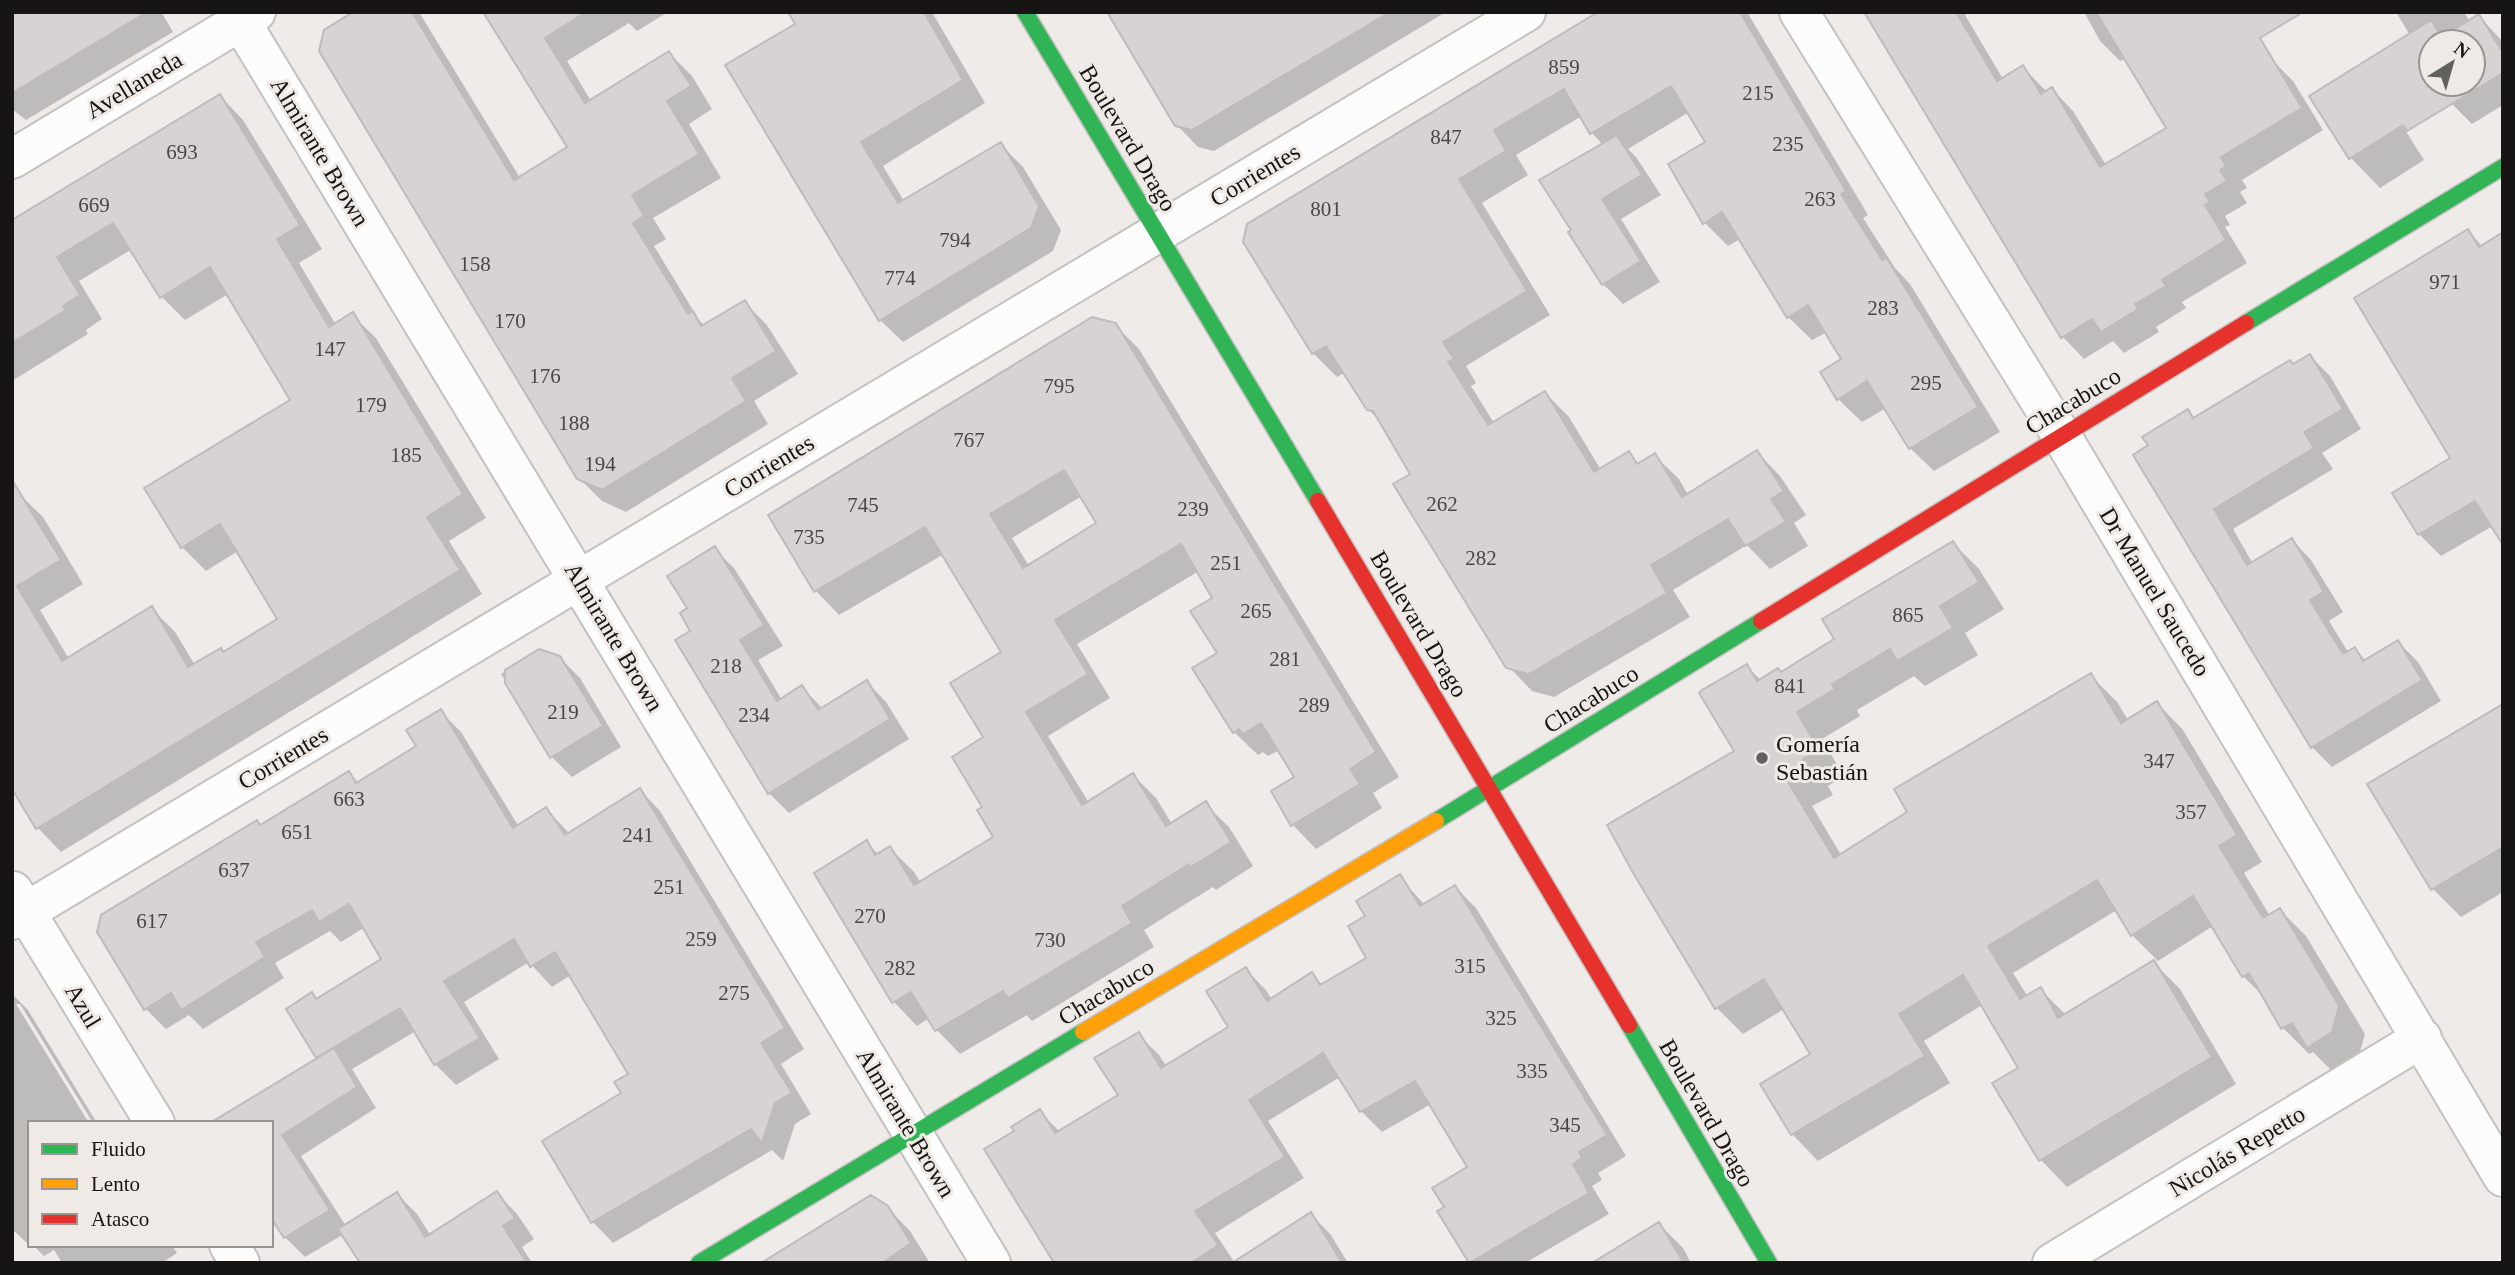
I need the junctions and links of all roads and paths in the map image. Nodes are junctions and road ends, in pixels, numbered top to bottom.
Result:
1 (1025, 12) edge
2 (1526, 12) edge
3 (1799, 12) edge
4 (244, 15) edge
5 (12, 159) edge
6 (2503, 167) edge
7 (1158, 233) junction
8 (2061, 435) junction
9 (580, 579) junction
10 (1490, 788) junction
11 (17, 907) edge
12 (2422, 1038) junction
13 (154, 1121) edge
14 (913, 1135) junction
15 (2503, 1177) edge
16 (230, 1247) edge
17 (240, 1263) edge
18 (699, 1263) edge
19 (991, 1263) edge
20 (1769, 1263) edge
21 (2052, 1263) edge

1 - 7 street, Boulevard Drago
2 - 7 street, Corrientes
3 - 8 street, Dr Manuel Saucedo
4 - 5 street, Avellaneda
4 - 9 street, Almirante Brown
6 - 8 street, Chacabuco
7 - 9 street, Corrientes
7 - 10 street, Boulevard Drago
8 - 10 street, Chacabuco
8 - 12 street, Dr Manuel Saucedo
9 - 11 street, Corrientes
9 - 14 street, Almirante Brown
10 - 14 street, Chacabuco
10 - 20 street, Boulevard Drago
11 - 13 street, Azul
12 - 15 street, Dr Manuel Saucedo
12 - 21 street, Nicolás Repetto
14 - 18 street, Chacabuco
14 - 19 street, Almirante Brown
16 - 17 street

